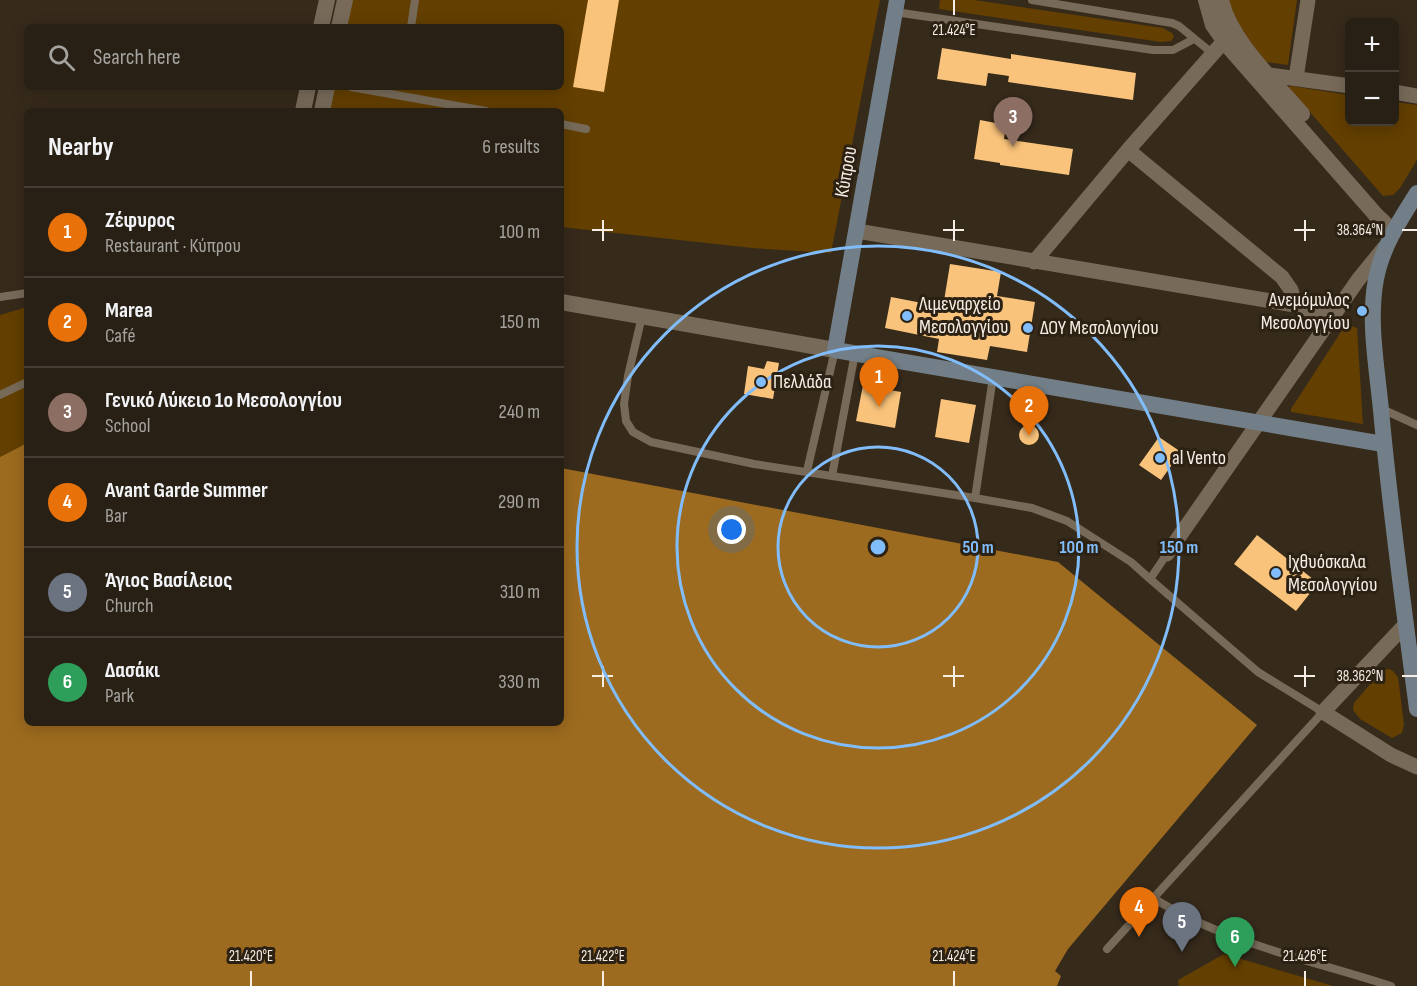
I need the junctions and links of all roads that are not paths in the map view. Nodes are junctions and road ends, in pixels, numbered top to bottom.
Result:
1 (327, 0) edge
2 (345, 0) edge
3 (416, 0) edge
4 (1032, 0) edge
5 (1206, 0) edge
6 (1221, 0) edge
7 (1308, 0) edge
8 (896, 6) edge
9 (322, 24) edge
10 (340, 24) edge
11 (412, 24) edge
12 (1194, 39) junction
13 (1223, 42) junction
14 (1269, 75) junction
15 (1296, 78) junction
16 (1345, 85) edge
17 (307, 90) edge
18 (326, 90) edge
19 (401, 91) edge
20 (1399, 93) edge
21 (1417, 96) edge
22 (304, 108) edge
23 (323, 108) edge
24 (473, 108) edge
25 (564, 125) edge
26 (586, 129) dead end
27 (1128, 150) junction
28 (1417, 193) edge
29 (857, 231) junction
30 (1393, 232) junction
31 (1034, 262) junction
32 (24, 293) edge
33 (0, 297) edge
34 (564, 303) edge
35 (1296, 306) junction
36 (642, 316) junction
37 (1333, 317) junction
38 (835, 350) junction
39 (855, 353) junction
40 (993, 377) junction
41 (24, 383) edge
42 (0, 395) edge
43 (1380, 408) junction
44 (1259, 424) junction
45 (1417, 425) edge
46 (1383, 444) junction
47 (807, 471) junction
48 (832, 476) junction
49 (975, 498) junction
50 (1167, 554) joint
51 (1150, 579) junction
52 (1406, 624) junction
53 (1417, 709) edge
54 (1323, 712) junction
55 (1417, 767) edge
56 (1153, 898) junction
57 (1107, 949) dead end
58 (1391, 986) edge

1 - 9 street
2 - 10 street
3 - 11 lane
4 - 12 lane
5 - 13 street
6 - 13 street
7 - 15 street
8 - 12 lane
8 - 29 main road, Κύπρου
12 - 13 lane
13 - 14 street
13 - 27 street
13 - 30 street
14 - 15 street
14 - 30 street
15 - 16 street
17 - 22 street
18 - 23 street
19 - 24 lane
20 - 21 street
25 - 26 lane
27 - 31 street
27 - 35 street
28 - 30 main road
29 - 31 street
29 - 38 main road, Κύπρου
30 - 37 street
30 - 43 main road
31 - 35 street
32 - 33 lane
34 - 36 street
35 - 37 street
36 - 38 street
36 - 47 lane
37 - 44 street
38 - 39 main road
38 - 47 lane
39 - 40 main road
39 - 48 lane
40 - 44 main road
40 - 49 lane
41 - 42 lane
43 - 45 lane
43 - 46 main road
44 - 46 main road
44 - 50 street
46 - 52 main road
47 - 48 lane
48 - 49 lane
49 - 51 lane
50 - 51 lane
51 - 54 lane
52 - 53 main road
52 - 54 street
54 - 55 street
54 - 56 lane
56 - 57 lane
56 - 58 lane

